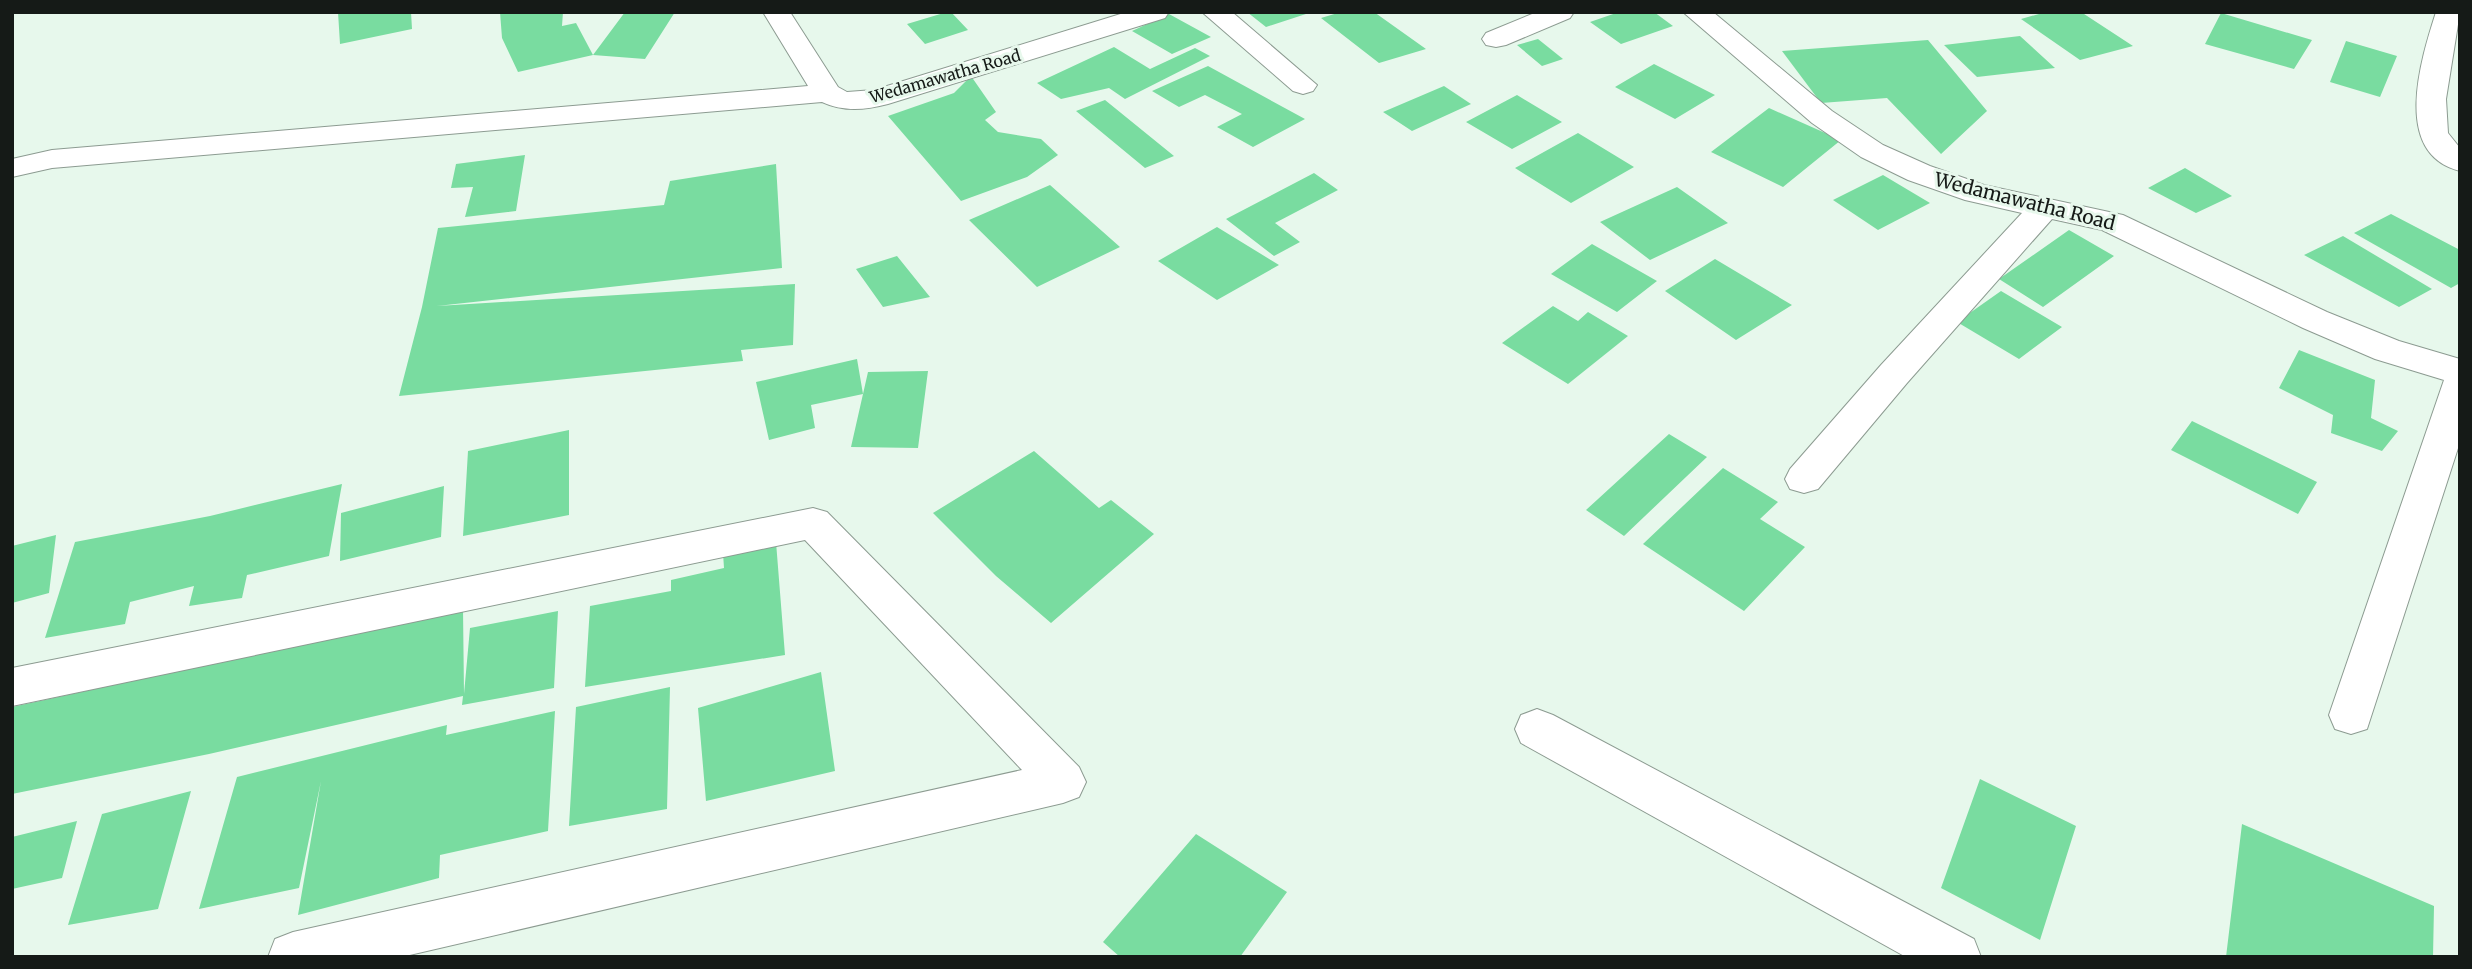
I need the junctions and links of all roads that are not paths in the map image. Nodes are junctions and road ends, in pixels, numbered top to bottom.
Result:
1 (776, 12) edge
2 (1156, 12) edge
3 (1215, 12) edge
4 (1561, 12) edge
5 (1696, 12) edge
6 (2449, 12) edge
7 (1496, 39) dead end
8 (1303, 85) dead end
9 (827, 93) junction
10 (2460, 162) edge
11 (12, 168) edge
12 (2044, 208) junction
13 (2460, 372) edge
14 (2460, 384) edge
15 (1804, 479) dead end
16 (12, 687) edge
17 (2351, 715) dead end
18 (1537, 729) dead end
19 (1939, 953) edge
20 (293, 957) edge

1 - 9 street
2 - 9 street, Wedamawatha Road
3 - 8 street
4 - 7 street
5 - 12 street, Wedamawatha Road
6 - 10 street
9 - 11 street, Wedamawatha Road
12 - 13 street, Wedamawatha Road
12 - 15 street
14 - 17 street
16 - 20 street
18 - 19 street

